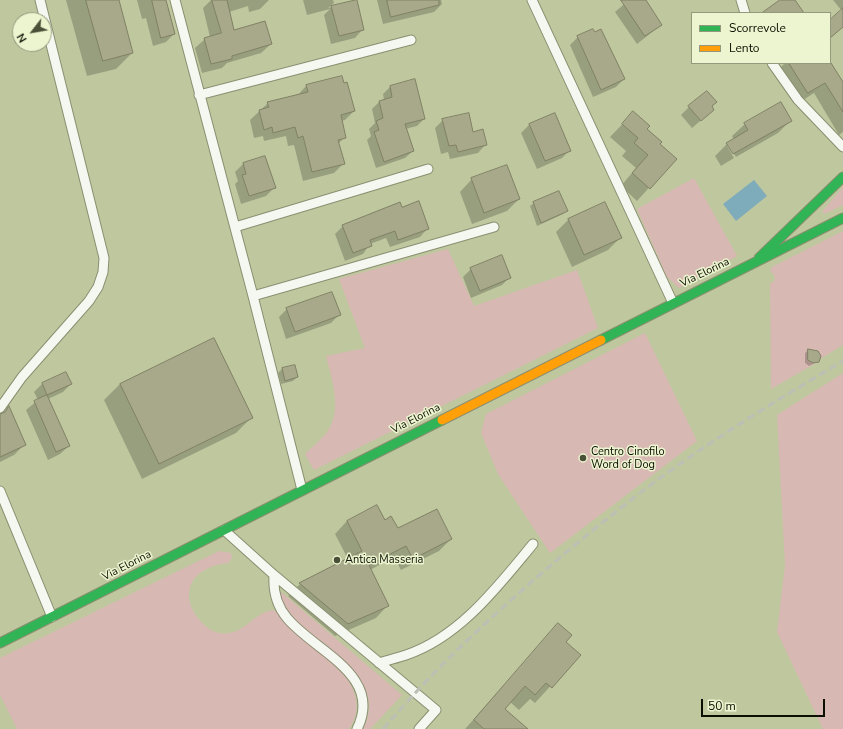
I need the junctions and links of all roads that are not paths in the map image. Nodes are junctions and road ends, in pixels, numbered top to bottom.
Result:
1 (40, 0) edge
2 (175, 0) edge
3 (532, 0) edge
4 (741, 0) edge
5 (745, 12) edge
6 (411, 40) dead end
7 (773, 64) edge
8 (200, 96) junction
9 (843, 147) edge
10 (428, 169) dead end
11 (843, 177) edge
12 (843, 218) edge
13 (235, 227) junction
14 (494, 227) dead end
15 (754, 262) junction
16 (253, 296) junction
17 (673, 302) junction
18 (0, 408) edge
19 (302, 490) junction
20 (0, 491) edge
21 (224, 530) junction
22 (533, 544) dead end
23 (274, 575) junction
24 (52, 617) junction
25 (0, 643) edge
26 (379, 663) junction
27 (357, 729) edge
28 (419, 729) edge

1 - 18 lane
2 - 8 lane
3 - 17 lane
4 - 5 lane
6 - 8 lane
7 - 9 lane
8 - 13 lane
10 - 13 lane
11 - 15 main road
12 - 15 main road, Via Elorina
13 - 16 lane
14 - 16 lane
15 - 17 main road, Via Elorina
16 - 19 lane
17 - 19 main road, Via Elorina
19 - 21 main road, Via Elorina
20 - 24 lane
21 - 23 lane
21 - 24 main road, Via Elorina
22 - 26 lane
23 - 26 lane
23 - 27 lane
24 - 25 main road, Via Elorina
26 - 28 lane

